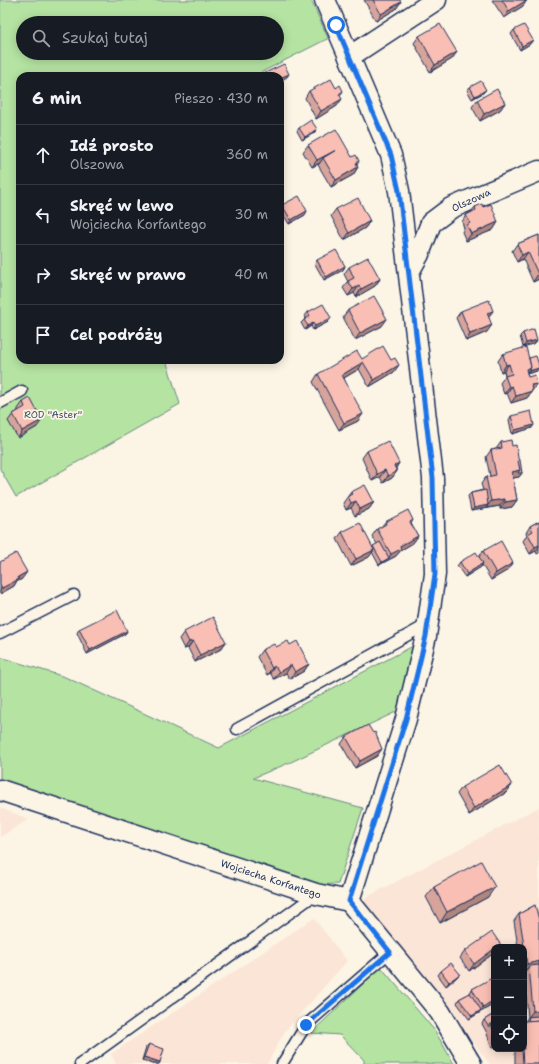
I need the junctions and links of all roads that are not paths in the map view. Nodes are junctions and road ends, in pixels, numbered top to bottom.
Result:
1 (325, 0) edge
2 (436, 0) edge
3 (349, 57) junction
4 (539, 171) edge
5 (410, 270) junction
6 (22, 391) dead end
7 (0, 403) edge
8 (74, 595) dead end
9 (428, 624) junction
10 (0, 633) edge
11 (237, 729) dead end
12 (0, 790) edge
13 (316, 894) junction
14 (349, 901) junction
15 (390, 952) junction
16 (80, 1064) edge
17 (282, 1064) edge
18 (471, 1064) edge

1 - 3 street
2 - 3 street
3 - 5 street
4 - 5 street, Olszowa
5 - 9 street
6 - 7 lane
8 - 10 lane
9 - 11 lane
9 - 14 street
12 - 13 street, Wojciecha Korfantego
13 - 14 street, Wojciecha Korfantego
13 - 16 lane
14 - 15 street
15 - 17 lane
15 - 18 street

